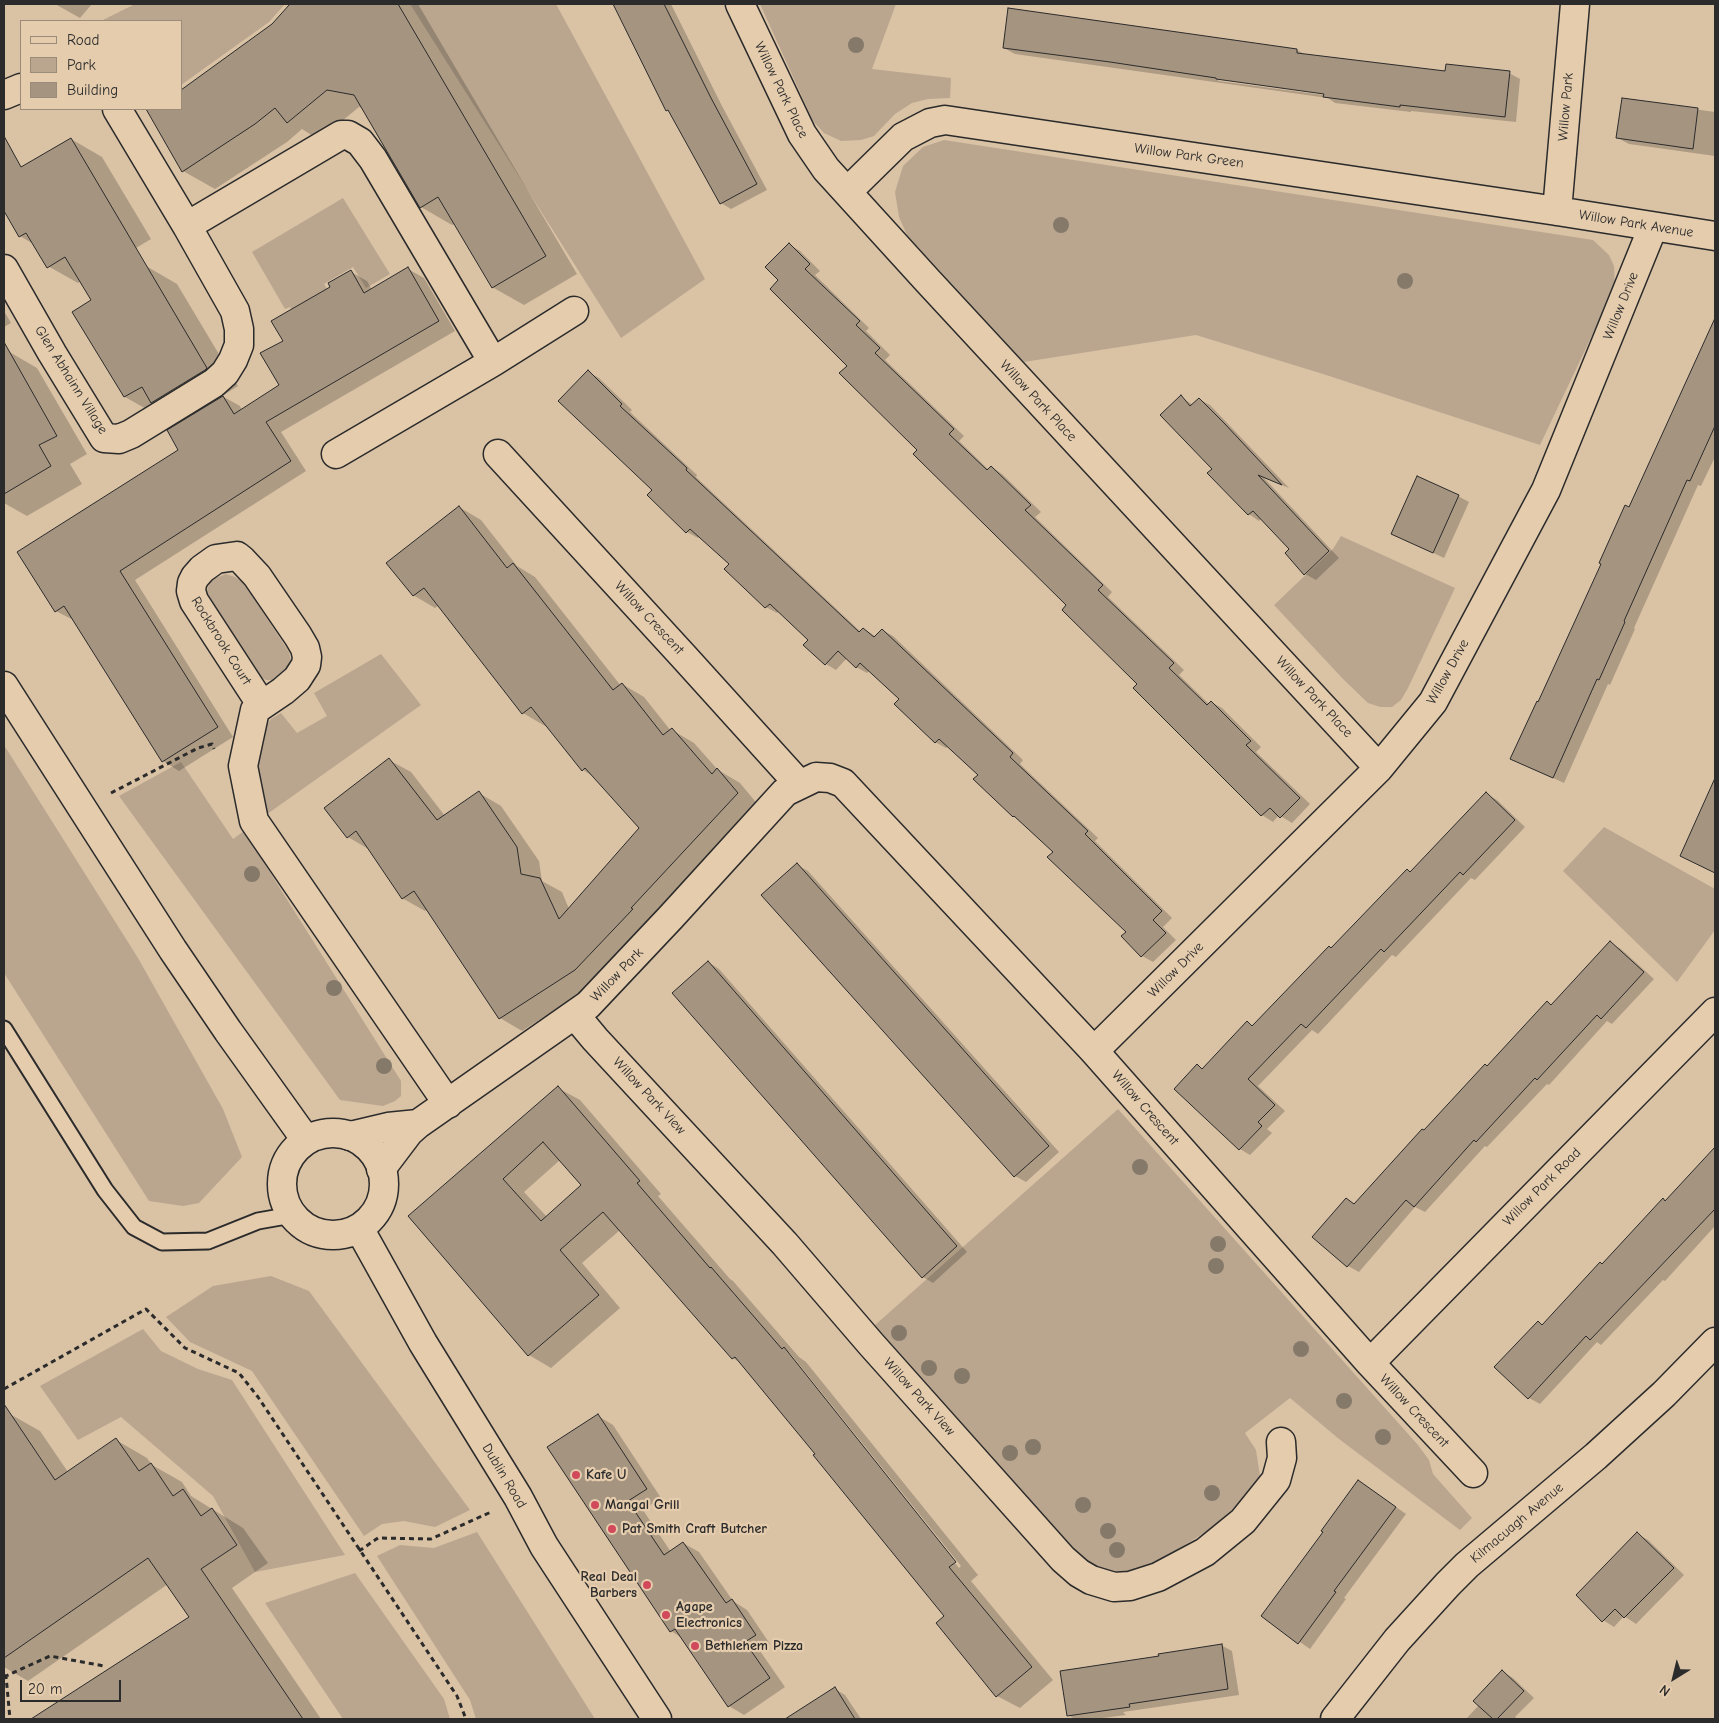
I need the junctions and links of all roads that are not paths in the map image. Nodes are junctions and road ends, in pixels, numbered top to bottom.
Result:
1 (740, 4) edge
2 (1575, 4) edge
3 (118, 110) edge
4 (847, 192) junction
5 (1557, 210) junction
6 (187, 226) junction
7 (1653, 227) junction
8 (1715, 236) edge
9 (4, 269) edge
10 (574, 311) dead end
11 (493, 362) junction
12 (336, 454) dead end
13 (498, 454) dead end
14 (4, 686) edge
15 (261, 704) junction
16 (1379, 768) junction
17 (792, 788) junction
18 (1715, 1012) edge
19 (575, 1015) junction
20 (4, 1029) edge
21 (1094, 1051) junction
22 (448, 1104) junction
23 (418, 1124) junction
24 (350, 1136) junction
25 (306, 1140) junction
26 (381, 1169) junction
27 (292, 1215) junction
28 (359, 1228) junction
29 (1715, 1342) edge
30 (1370, 1363) junction
31 (1281, 1442) dead end
32 (1473, 1473) dead end
33 (657, 1719) edge
34 (1335, 1719) edge

1 - 4 street, Willow Park Place
2 - 5 street, Willow Park
3 - 6 street, Glen Abhainn Village
4 - 5 street, Willow Park Green
4 - 16 street, Willow Park Place
5 - 7 street, Willow Park Avenue
6 - 9 street, Glen Abhainn Village
6 - 11 street
7 - 8 street, Willow Park Avenue
7 - 16 street, Willow Drive
10 - 11 street
11 - 12 street
13 - 17 street, Willow Crescent
14 - 25 street
15 - 15 street, Rockbrook Court
15 - 22 street
16 - 21 street, Willow Drive
17 - 19 street, Willow Park
17 - 21 street, Willow Crescent
18 - 30 street, Willow Park Road
19 - 22 street, Willow Park
19 - 31 street, Willow Park View
20 - 27 lane
21 - 30 street, Willow Crescent
22 - 23 street, Willow Park
23 - 24 street
23 - 26 street
24 - 25 street
24 - 26 street
25 - 27 street
26 - 28 street
27 - 28 street
28 - 33 street, Dublin Road
29 - 34 street, Kilmacuagh Avenue
30 - 32 street, Willow Crescent

